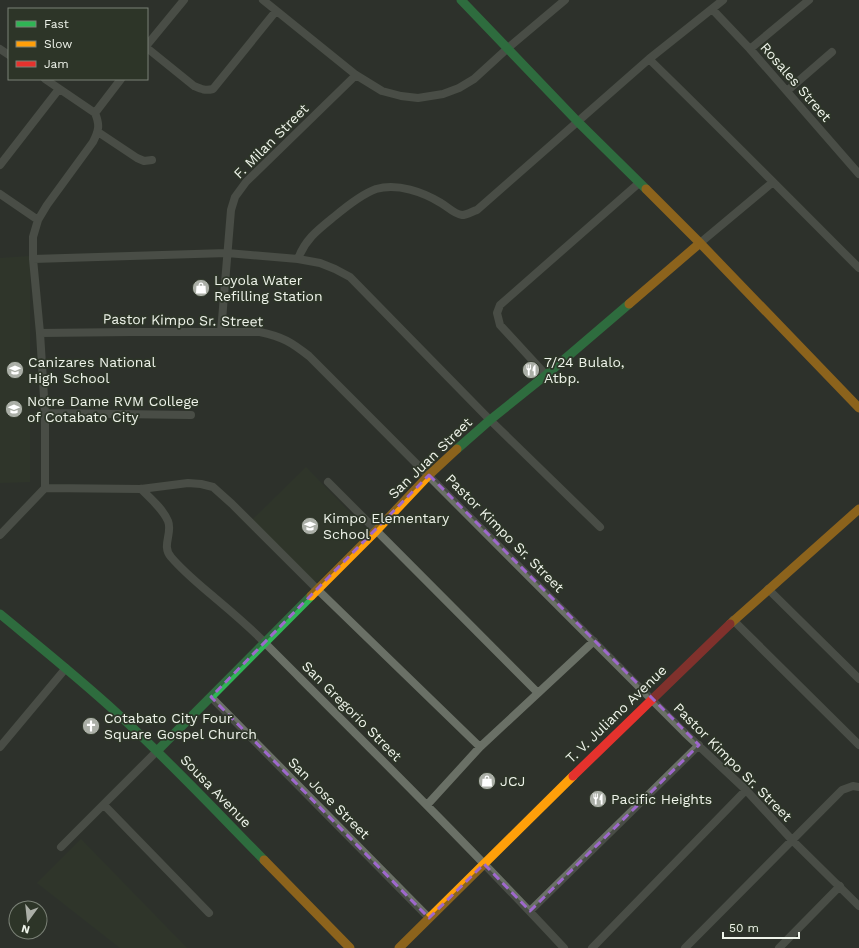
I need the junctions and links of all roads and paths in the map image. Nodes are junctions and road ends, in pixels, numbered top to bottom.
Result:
1 (184, 0) edge
2 (263, 0) edge
3 (461, 0) edge
4 (565, 0) edge
5 (723, 0) edge
6 (809, 0) edge
7 (712, 9) junction
8 (276, 11) junction
9 (148, 44) edge
10 (508, 48) junction
11 (148, 49) edge
12 (750, 49) junction
13 (832, 52) dead end
14 (649, 59) junction
15 (356, 75) junction
16 (46, 80) edge
17 (120, 80) edge
18 (59, 89) junction
19 (787, 91) junction
20 (95, 113) junction
21 (578, 122) junction
22 (98, 132) junction
23 (152, 160) dead end
24 (0, 165) edge
25 (859, 174) edge
26 (772, 182) junction
27 (639, 183) junction
28 (0, 194) edge
29 (38, 220) junction
30 (700, 243) junction
31 (228, 253) junction
32 (33, 259) junction
33 (298, 259) junction
34 (859, 268) edge
35 (221, 332) junction
36 (40, 333) junction
37 (546, 375) junction
38 (859, 408) edge
39 (45, 413) junction
40 (191, 415) dead end
41 (490, 420) junction
42 (429, 475) junction
43 (328, 482) dead end
44 (45, 488) junction
45 (141, 489) junction
46 (859, 509) edge
47 (600, 527) dead end
48 (376, 531) junction
49 (0, 535) edge
50 (768, 589) junction
51 (318, 590) junction
52 (0, 614) edge
53 (733, 620) junction
54 (594, 641) junction
55 (264, 642) junction
56 (66, 668) junction
57 (859, 679) edge
58 (538, 693) junction
59 (211, 697) junction
60 (652, 699) junction
61 (699, 745) junction
62 (859, 745) edge
63 (0, 747) edge
64 (480, 747) junction
65 (157, 751) junction
66 (859, 788) edge
67 (746, 790) junction
68 (104, 805) junction
69 (427, 805) junction
70 (792, 840) junction
71 (61, 847) dead end
72 (484, 864) junction
73 (840, 886) junction
74 (859, 906) edge
75 (530, 911) junction
76 (208, 912) dead end
77 (429, 918) junction
78 (350, 948) edge
79 (399, 948) edge
80 (564, 948) edge
81 (592, 948) edge
82 (685, 948) edge
83 (779, 948) edge

1 - 9 street
2 - 8 street
3 - 10 street
4 - 10 street
5 - 7 street
6 - 12 street
7 - 12 street, Rosales Street
7 - 14 street
8 - 11 street
8 - 15 street
10 - 15 street
10 - 21 street
12 - 19 street, Rosales Street
13 - 19 street
14 - 21 street
14 - 26 street
15 - 31 street, F. Milan Street
16 - 18 street
17 - 20 street
18 - 20 street
18 - 24 street
19 - 25 street, Rosales Street
20 - 22 street
21 - 27 street
21 - 33 street
22 - 23 street
22 - 29 street
26 - 30 street
26 - 34 street
27 - 30 street
27 - 37 street
28 - 29 street
29 - 32 street
30 - 37 street, San Juan Street
30 - 38 street
31 - 32 street
31 - 33 street
31 - 35 street, F. Milan Street
32 - 36 street
33 - 41 street
35 - 36 street, Pastor Kimpo Sr. Street
35 - 42 street, Pastor Kimpo Sr. Street
36 - 39 street
37 - 41 street, San Juan Street
39 - 40 street
39 - 44 street
41 - 42 street, San Juan Street
41 - 47 street
42 - 48 street, San Juan Street
42 - 54 street, Pastor Kimpo Sr. Street
43 - 48 street
44 - 45 street
44 - 49 street
45 - 51 street
45 - 55 street, San Gregorio Street
46 - 50 street, T. V. Juliano Avenue
48 - 51 street, San Juan Street
48 - 58 street
50 - 53 street, T. V. Juliano Avenue
50 - 57 street
51 - 55 street, San Juan Street
51 - 64 street
52 - 56 street, Sousa Avenue
53 - 60 street, T. V. Juliano Avenue
53 - 62 street
54 - 58 street
54 - 60 street, Pastor Kimpo Sr. Street
55 - 59 street, San Juan Street
55 - 69 street, San Gregorio Street
56 - 63 street
56 - 65 street, Sousa Avenue
58 - 64 street
59 - 65 street, San Juan Street
59 - 77 street, San Jose Street
60 - 61 street, Pastor Kimpo Sr. Street
60 - 72 street, T. V. Juliano Avenue
61 - 67 street, Pastor Kimpo Sr. Street
61 - 75 street
64 - 69 street
65 - 68 street, San Juan Street
65 - 78 street, Sousa Avenue
66 - 70 street
67 - 70 street, Pastor Kimpo Sr. Street
67 - 81 street
68 - 71 street, San Juan Street
68 - 76 street
69 - 72 street, San Gregorio Street
70 - 73 street, Pastor Kimpo Sr. Street
70 - 82 street
72 - 75 street, San Gregorio Street
72 - 77 street, T. V. Juliano Avenue
73 - 74 street, Pastor Kimpo Sr. Street
73 - 83 street
75 - 80 street, San Gregorio Street
77 - 79 street, T. V. Juliano Avenue

